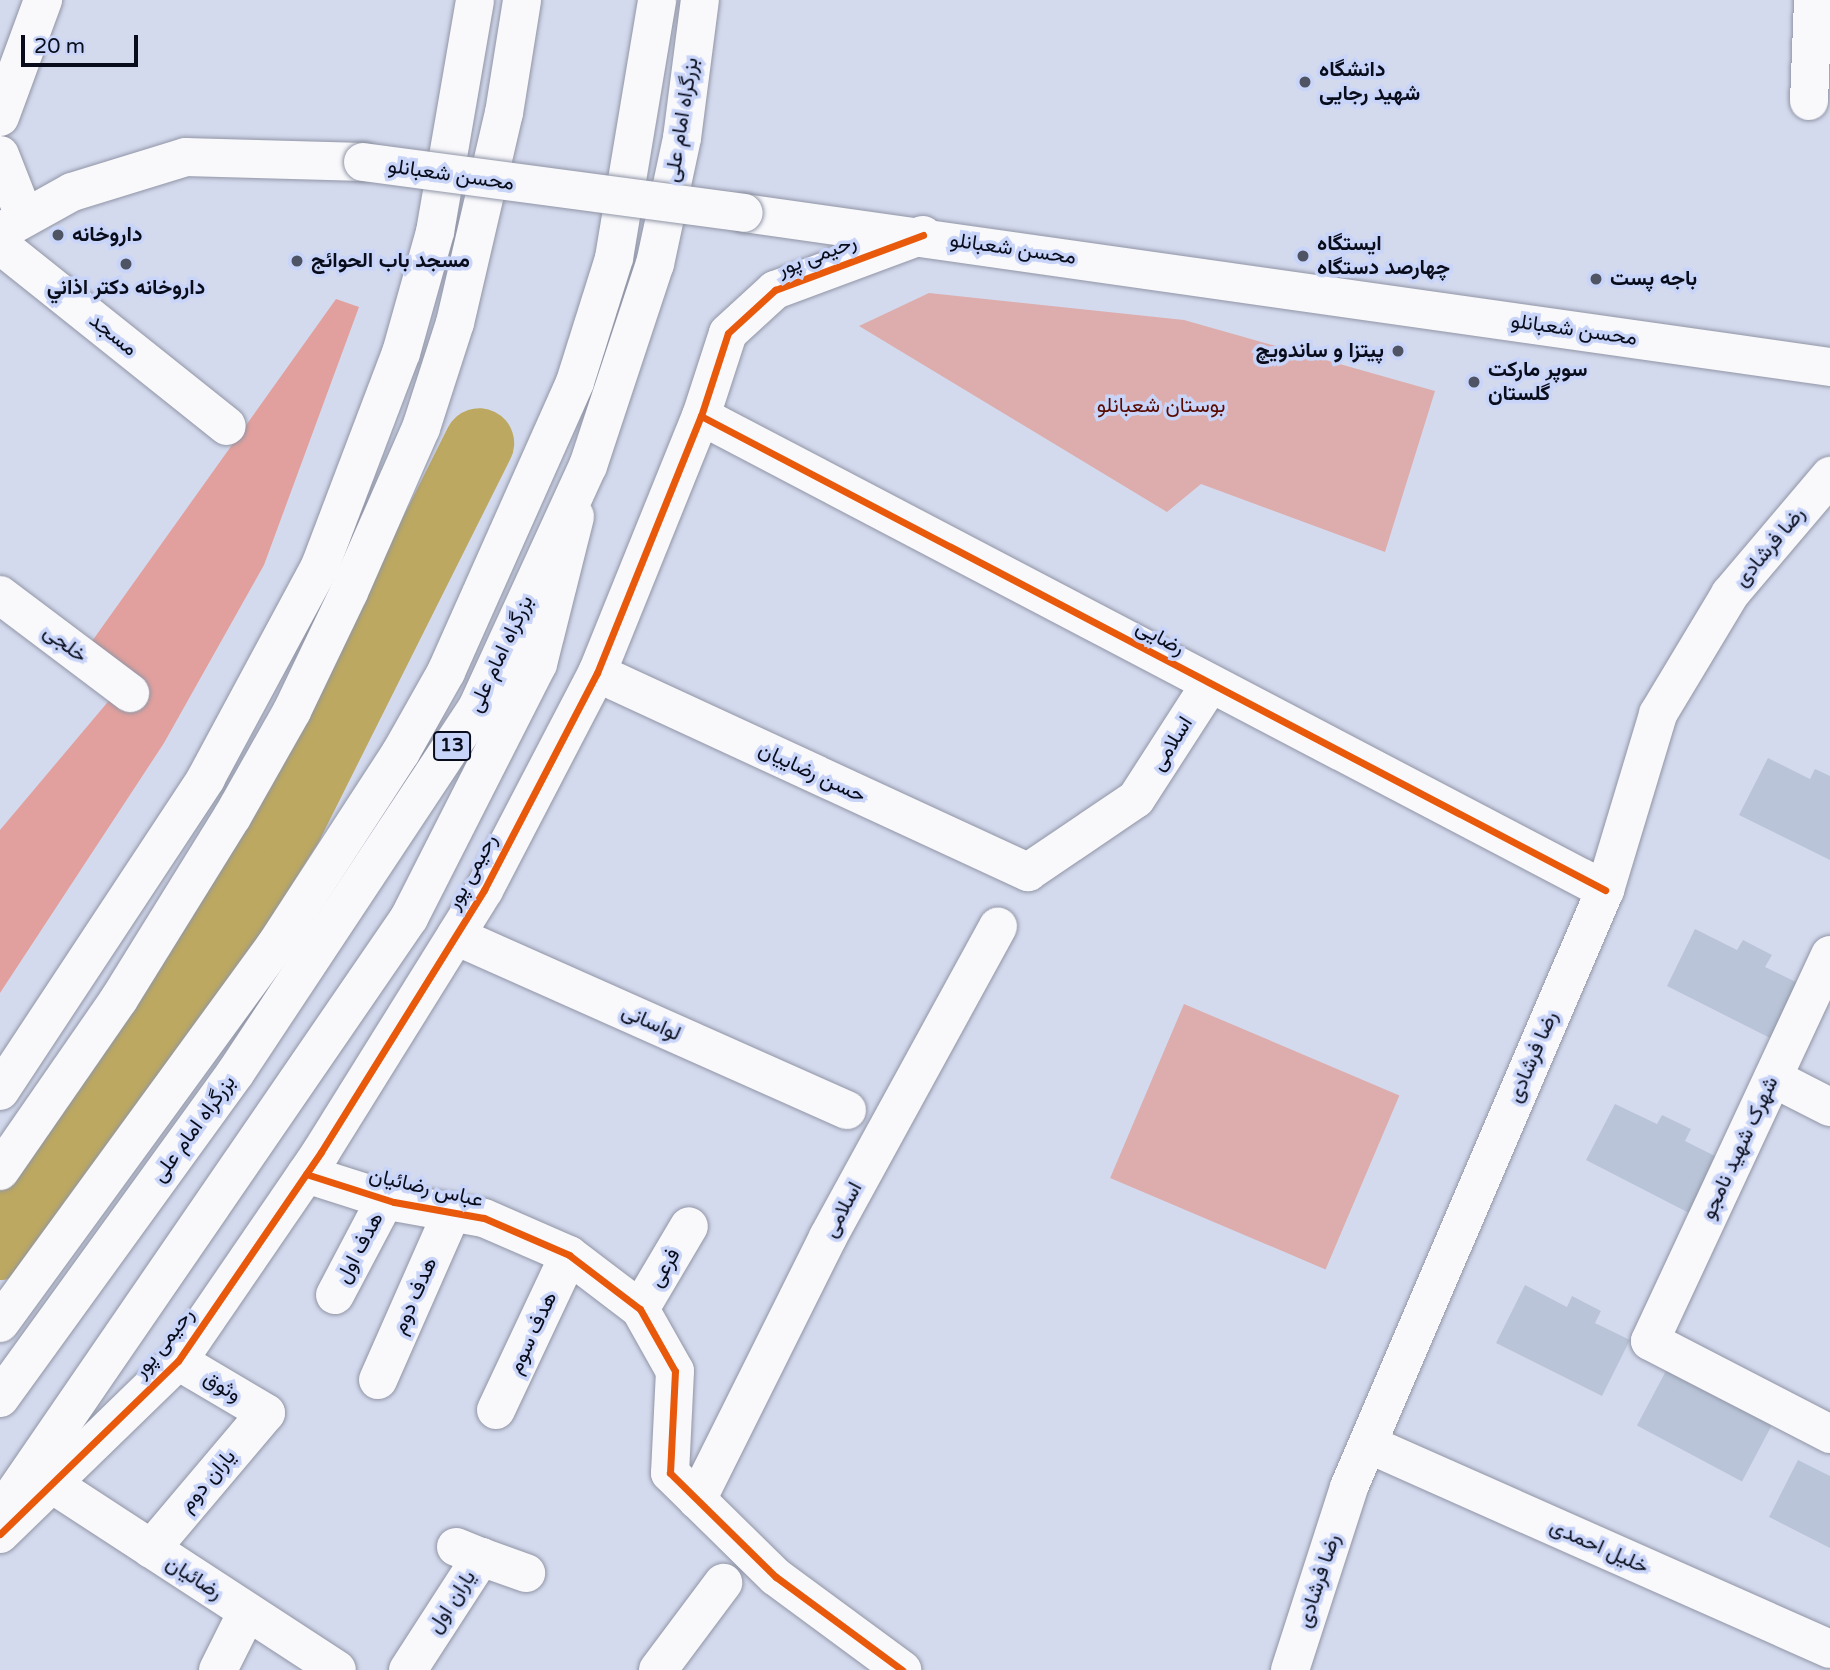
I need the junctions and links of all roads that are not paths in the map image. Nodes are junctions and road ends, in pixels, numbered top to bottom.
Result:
1 (43, 0) edge
2 (475, 0) edge
3 (522, 0) edge
4 (657, 0) edge
5 (700, 0) edge
6 (1813, 0) edge
7 (1810, 101) dead end
8 (0, 117) edge
9 (0, 155) edge
10 (8, 231) edge
11 (923, 235) junction
12 (1830, 367) edge
13 (701, 416) junction
14 (227, 426) dead end
15 (588, 466) junction
16 (1830, 476) edge
17 (0, 595) edge
18 (597, 673) junction
19 (1210, 684) junction
20 (130, 693) dead end
21 (1028, 872) joint
22 (1605, 890) junction
23 (998, 926) dead end
24 (456, 936) junction
25 (1830, 955) edge
26 (76, 983) junction
27 (0, 1070) edge
28 (1773, 1078) junction
29 (0, 1091) edge
30 (1830, 1107) edge
31 (847, 1110) dead end
32 (0, 1171) edge
33 (306, 1174) junction
34 (385, 1200) junction
35 (452, 1212) junction
36 (690, 1226) dead end
37 (569, 1255) junction
38 (335, 1296) dead end
39 (640, 1309) junction
40 (0, 1323) edge
41 (178, 1361) junction
42 (378, 1380) dead end
43 (0, 1398) edge
44 (496, 1410) dead end
45 (265, 1413) joint
46 (1830, 1434) edge
47 (1368, 1444) junction
48 (52, 1484) junction
49 (697, 1500) junction
50 (0, 1514) edge
51 (0, 1534) edge
52 (151, 1549) junction
53 (526, 1573) dead end
54 (723, 1583) dead end
55 (247, 1612) junction
56 (1830, 1650) edge
57 (891, 1667) edge
58 (218, 1670) edge
59 (337, 1670) edge
60 (408, 1670) edge
61 (658, 1670) edge
62 (1290, 1670) edge

1 - 8 main road
2 - 26 main road
3 - 32 main road
4 - 40 main road
5 - 15 main road, بزرگراه امام علی / 13
6 - 7 main road
9 - 10 main road
10 - 11 main road, محسن شعبانلو, bridge
10 - 14 main road, مسجد
11 - 12 main road, محسن شعبانلو
11 - 13 main road, رحیمی پور
13 - 18 main road, رحیمی پور
13 - 19 main road, رضایی
15 - 43 main road, بزرگراه امام علی / 13
15 - 50 main road
16 - 22 main road, رضا فرشادی
17 - 20 main road, خلجی
18 - 21 main road, حسن رضاییان
18 - 24 main road, رحیمی پور
19 - 21 main road, اسلامی
19 - 22 main road, رضایی
22 - 47 main road, رضا فرشادی
23 - 49 main road, اسلامی
24 - 31 main road, لواسانی
24 - 33 main road, رحیمی پور
25 - 28 main road, شهرک شهید نامجو
26 - 27 main road
26 - 29 main road
28 - 30 main road
28 - 46 main road, شهرک شهید نامجو
33 - 34 main road, عباس رضائیان
33 - 41 main road, رحیمی پور
34 - 35 main road, عباس رضائیان
34 - 38 main road, هدف اول
35 - 37 main road, عباس رضائیان
35 - 42 main road, هدف دوم
36 - 39 main road, فرعی
37 - 39 main road, عباس رضائیان
37 - 44 main road, هدف سوم
39 - 49 main road, عباس رضائیان
41 - 45 main road, وثوق
41 - 48 main road, رحیمی پور
45 - 52 main road, یاران دوم
47 - 56 main road, خلیل احمدی
47 - 62 main road, رضا فرشادی
48 - 51 main road, رحیمی پور
48 - 52 main road, رضائیان
49 - 57 main road, عباس رضائیان
52 - 55 main road, رضائیان
53 - 60 main road, یاران اول
54 - 61 main road
55 - 58 main road
55 - 59 main road, رضائیان

